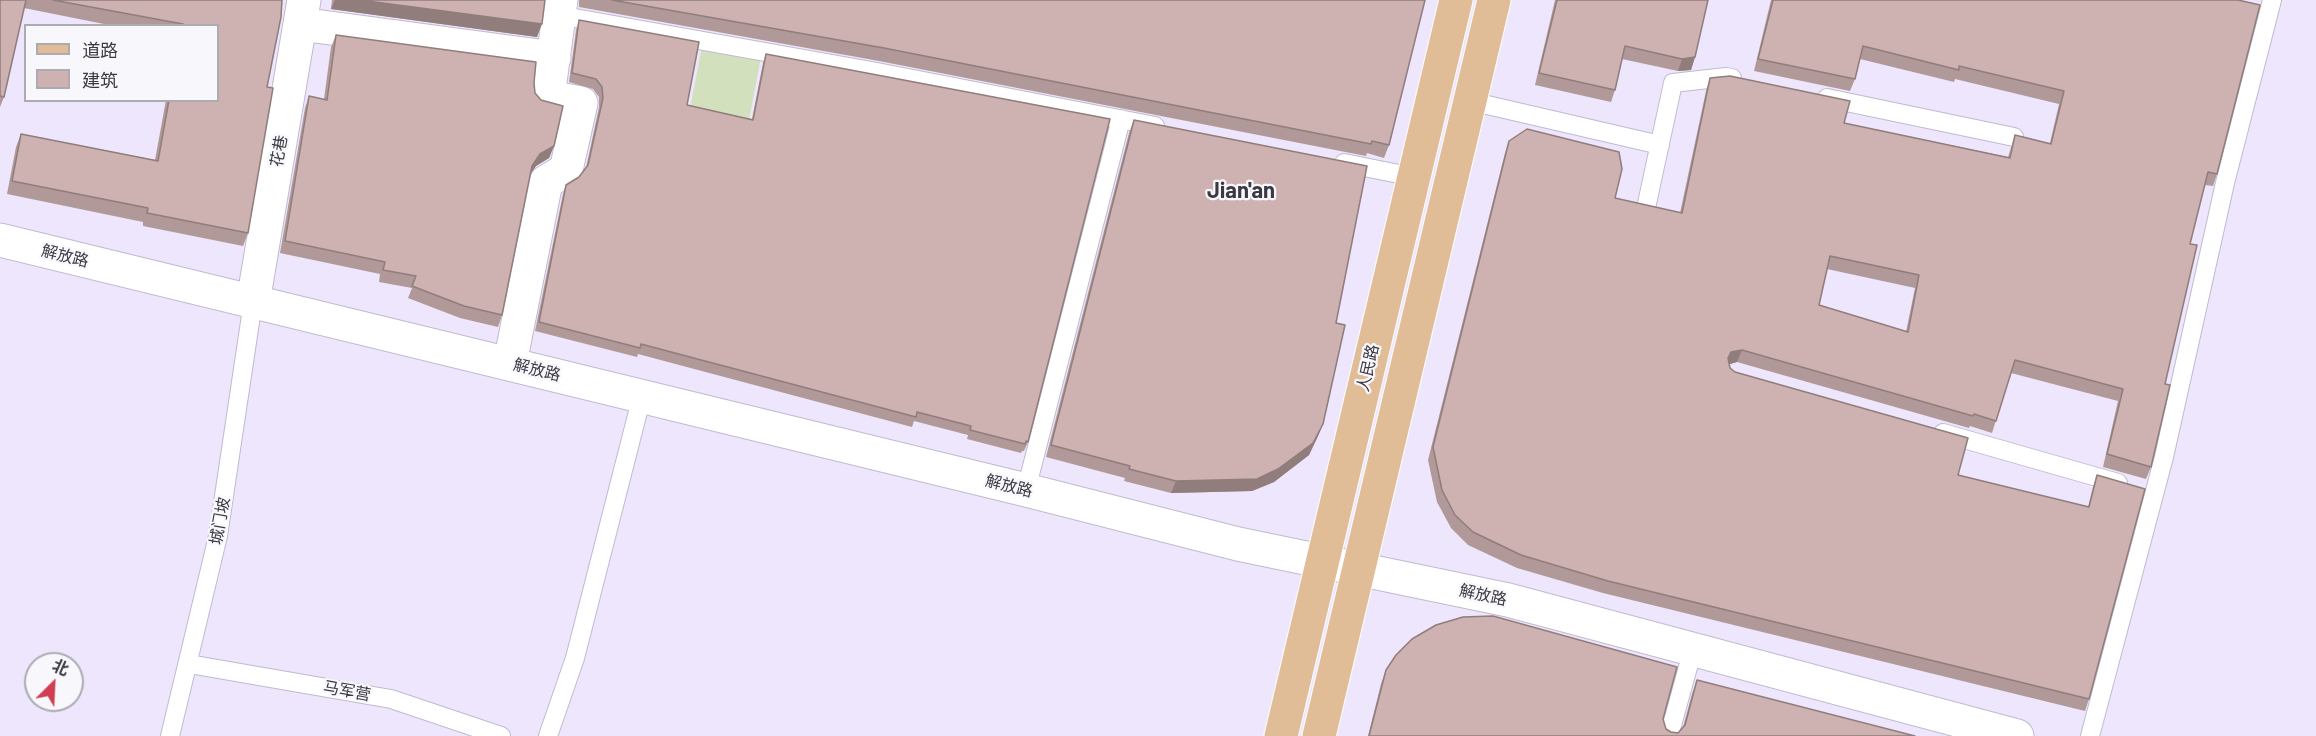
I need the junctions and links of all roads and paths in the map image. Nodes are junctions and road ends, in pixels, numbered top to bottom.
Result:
1 (1456, 0) edge
2 (1494, 0) edge
3 (2272, 0) edge
4 (560, 8) edge
5 (302, 12) edge
6 (554, 58) junction
7 (1749, 82) edge
8 (1806, 93) edge
9 (1470, 101) junction
10 (1121, 119) junction
11 (1171, 129) edge
12 (2014, 137) edge
13 (1660, 144) junction
14 (1324, 159) edge
15 (1414, 177) junction
16 (1646, 208) edge
17 (0, 240) edge
18 (253, 302) junction
19 (510, 363) junction
20 (642, 396) junction
21 (1927, 428) edge
22 (1026, 490) junction
23 (2143, 490) junction
24 (1323, 562) junction
25 (1359, 569) junction
26 (1693, 649) junction
27 (189, 664) junction
28 (1948, 727) edge
29 (170, 736) edge
30 (501, 736) edge
31 (548, 736) edge
32 (1281, 736) edge
33 (1319, 736) edge
34 (1669, 736) edge
35 (2017, 736) edge
36 (2090, 736) edge

1 - 15 main road, 人民路
2 - 9 main road
3 - 23 lane
4 - 6 street
4 - 10 lane
5 - 6 street
5 - 18 street, 花巷
6 - 19 street
7 - 13 lane
8 - 12 lane
9 - 13 lane
9 - 25 main road
10 - 11 lane
10 - 22 lane
13 - 16 lane
14 - 15 lane
15 - 24 main road, 人民路
17 - 18 street, 解放路
18 - 19 street, 解放路
18 - 27 lane, 城门坡
19 - 20 street, 解放路
20 - 22 street, 解放路
20 - 31 lane
21 - 23 lane
22 - 24 street, 解放路
23 - 36 lane
24 - 25 street, 解放路
24 - 32 main road, 人民路
25 - 26 street, 解放路
25 - 33 main road
26 - 28 street, 解放路
26 - 34 lane
27 - 29 lane, 城门坡
27 - 30 lane, 马军营
28 - 35 street, 解放路

